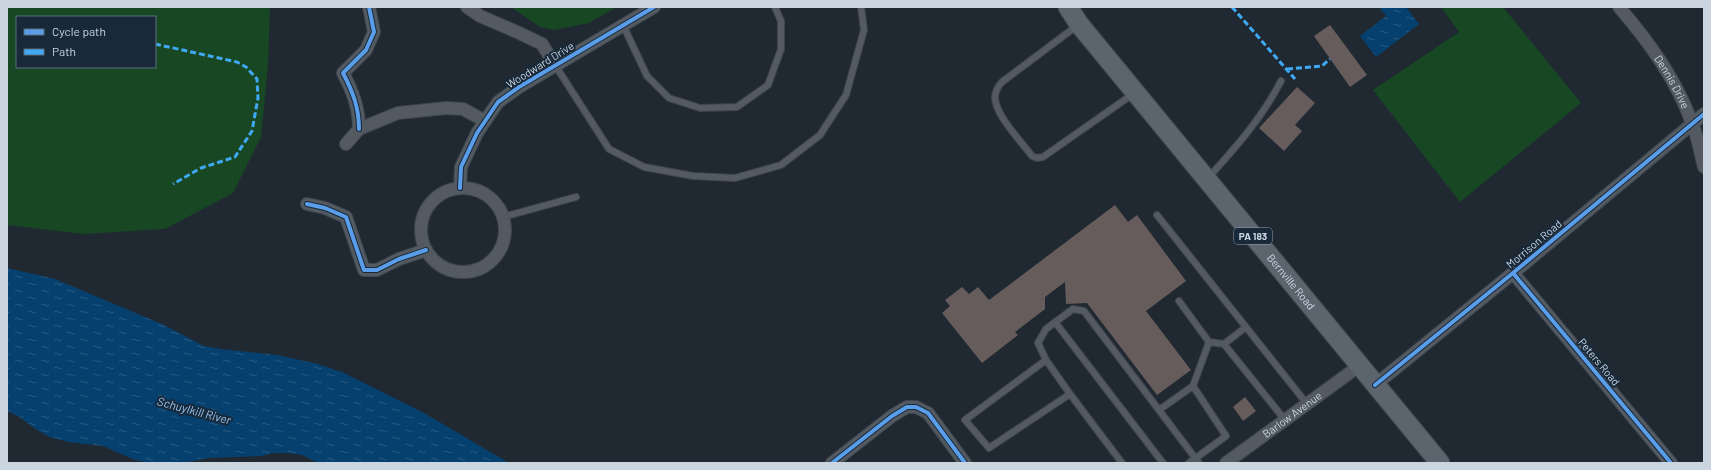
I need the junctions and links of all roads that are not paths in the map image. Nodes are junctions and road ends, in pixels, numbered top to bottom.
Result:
1 (369, 7) edge
2 (467, 7) edge
3 (654, 7) edge
4 (775, 7) edge
5 (861, 7) edge
6 (1068, 7) edge
7 (1619, 7) edge
8 (1079, 24) junction
9 (623, 25) junction
10 (555, 65) junction
11 (1281, 81) dead end
12 (1135, 92) junction
13 (1704, 114) edge
14 (484, 121) junction
15 (1692, 123) junction
16 (359, 129) junction
17 (346, 144) dead end
18 (1704, 167) edge
19 (1206, 180) junction
20 (460, 188) junction
21 (576, 197) dead end
22 (306, 204) dead end
23 (1157, 214) dead end
24 (503, 217) junction
25 (426, 250) junction
26 (1513, 274) junction
27 (1179, 301) dead end
28 (1055, 322) junction
29 (1246, 327) junction
30 (1209, 342) junction
31 (1224, 344) junction
32 (1046, 360) junction
33 (1359, 366) junction
34 (1375, 385) junction
35 (1193, 386) junction
36 (1070, 394) junction
37 (1307, 404) junction
38 (1159, 410) junction
39 (1285, 420) junction
40 (1197, 461) edge
41 (832, 463) edge
42 (965, 463) edge
43 (1122, 463) edge
44 (1163, 463) edge
45 (1189, 463) edge
46 (1226, 463) edge
47 (1440, 463) edge
48 (1671, 463) edge

1 - 16 street
2 - 10 street
3 - 9 street, Woodward Drive
4 - 9 lane
5 - 10 lane
6 - 8 main road, Bernville Road / PA 183
7 - 15 street, Dennis Drive
8 - 12 main road, Bernville Road / PA 183
8 - 12 lane
9 - 10 street, Woodward Drive
10 - 14 street, Woodward Drive
11 - 19 lane
12 - 19 main road, Bernville Road / PA 183
13 - 15 street, Morrison Road
14 - 16 street
14 - 20 street, Woodward Drive
15 - 18 street, Dennis Drive
15 - 26 street, Morrison Road
16 - 17 street
19 - 33 main road, Bernville Road / PA 183
20 - 24 street
20 - 25 street
21 - 24 lane
22 - 25 street
23 - 29 lane
24 - 25 street
26 - 34 street, Morrison Road
26 - 48 street, Peters Road
27 - 30 lane
28 - 32 lane
28 - 38 lane
28 - 44 lane
29 - 31 lane
29 - 37 lane
30 - 31 lane
30 - 35 lane
31 - 39 lane
32 - 36 lane
32 - 36 lane
33 - 34 main road, Bernville Road / PA 183
33 - 37 street, Barlow Avenue
34 - 47 main road, Bernville Road / PA 183
35 - 38 lane
35 - 40 lane
36 - 43 lane
37 - 39 street, Barlow Avenue
38 - 40 lane
39 - 46 street, Barlow Avenue
40 - 45 lane
41 - 42 street

